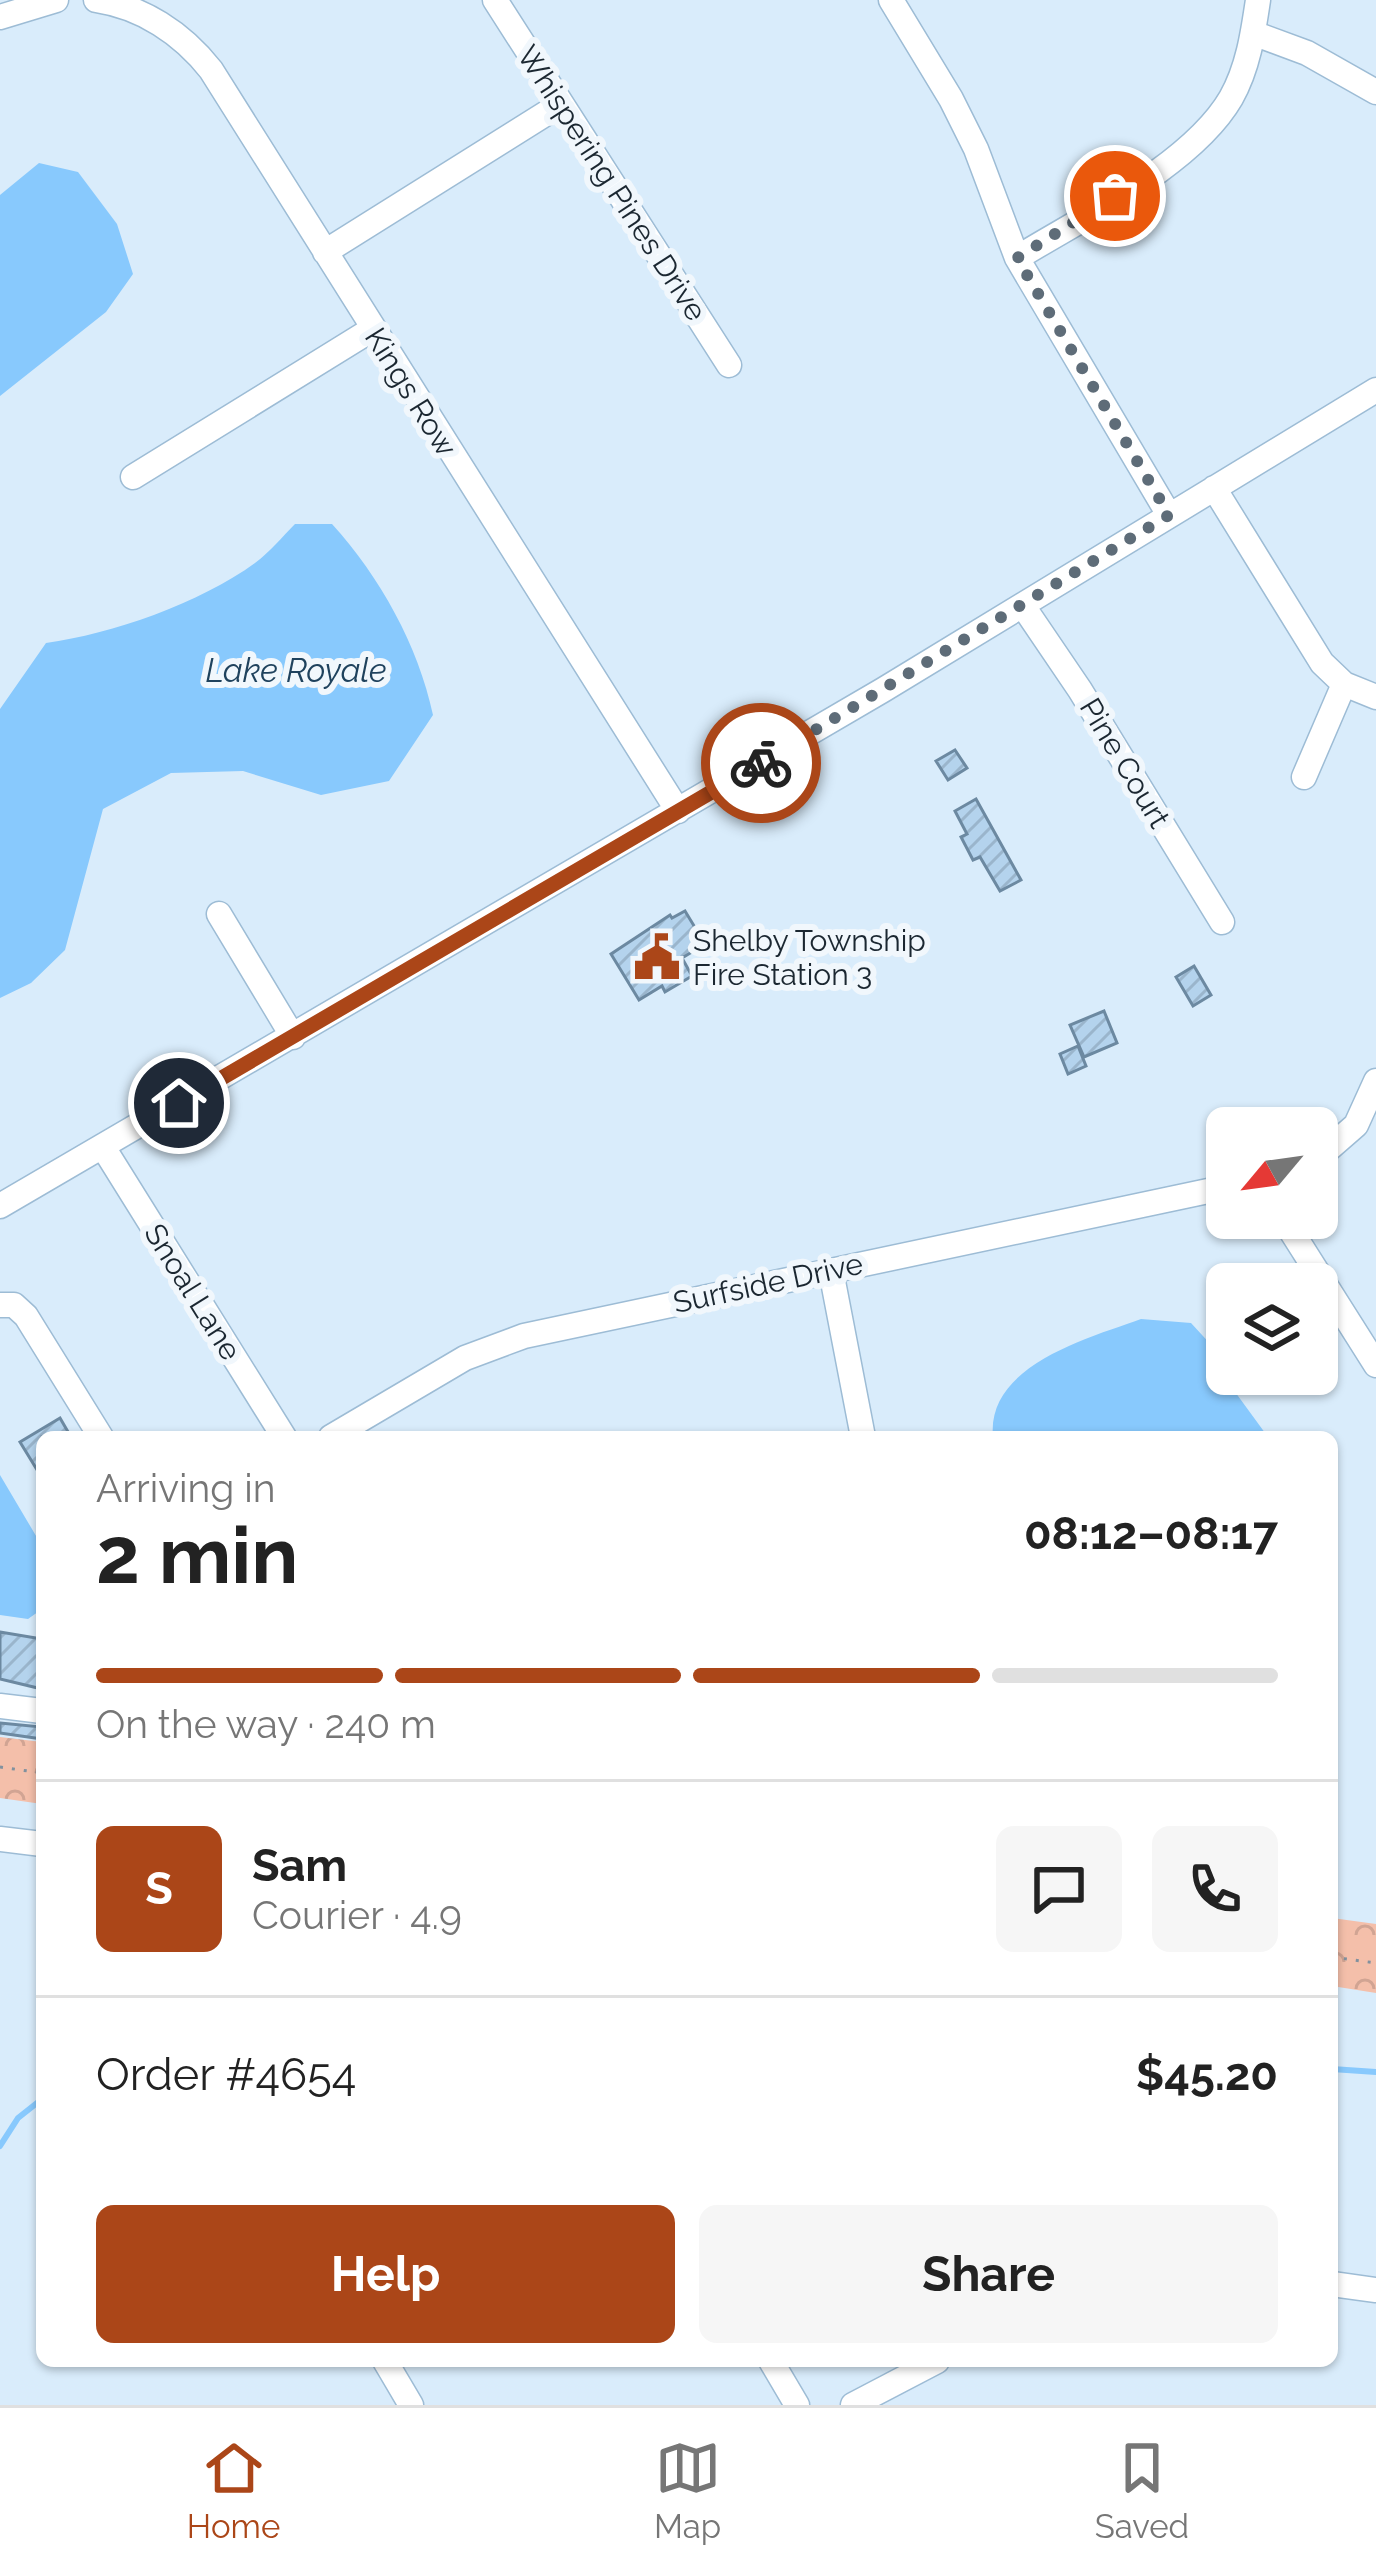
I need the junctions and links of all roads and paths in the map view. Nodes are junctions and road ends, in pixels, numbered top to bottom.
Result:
1 (56, 0) edge
2 (495, 0) edge
3 (892, 0) edge
4 (1258, 0) edge
5 (109, 1) edge
6 (0, 16) edge
7 (1253, 33) junction
8 (1376, 92) edge
9 (561, 104) junction
10 (325, 252) junction
11 (1017, 258) junction
12 (371, 330) junction
13 (729, 365) dead end
14 (1376, 389) edge
15 (133, 477) dead end
16 (1214, 488) junction
17 (1169, 515) junction
18 (1023, 606) junction
19 (1344, 684) junction
20 (1376, 697) edge
21 (1304, 776) dead end
22 (678, 811) junction
23 (219, 914) dead end
24 (1222, 922) dead end
25 (293, 1037) junction
26 (1376, 1081) edge
27 (1338, 1140) edge
28 (103, 1148) junction
29 (1206, 1191) edge
30 (0, 1206) edge
31 (1296, 1239) edge
32 (831, 1270) junction
33 (0, 1305) edge
34 (1376, 1366) edge
35 (97, 1431) edge
36 (280, 1431) edge
37 (341, 1431) edge
38 (862, 1431) edge
39 (0, 1706) edge
40 (36, 1711) edge
41 (0, 1767) edge
42 (36, 1772) edge
43 (0, 1839) edge
44 (36, 1843) edge
45 (1338, 1958) edge
46 (1376, 1963) edge
47 (1338, 2285) edge
48 (1376, 2290) edge
49 (389, 2367) edge
50 (775, 2367) edge
51 (926, 2367) edge
52 (411, 2405) edge
53 (797, 2405) edge
54 (853, 2405) edge

1 - 6 street
2 - 9 street, Whispering Pines Drive
3 - 11 street
4 - 7 street
5 - 10 street, Kings Row
7 - 8 street
7 - 11 street
9 - 10 street
9 - 13 street, Whispering Pines Drive
10 - 12 street, Kings Row
11 - 17 street
12 - 15 street
12 - 22 street, Kings Row
14 - 16 street
16 - 17 street
16 - 19 street
17 - 18 street
18 - 22 street
18 - 24 street, Pine Court
19 - 20 street
19 - 21 street
22 - 25 street
23 - 25 street
25 - 28 street
26 - 27 street
28 - 30 street
28 - 36 street, Snoal Lane
29 - 32 street, Surfside Drive
31 - 34 street
32 - 37 street, Surfside Drive
32 - 38 street
33 - 35 street
39 - 40 street
41 - 42 path
43 - 44 street
45 - 46 path
47 - 48 street
49 - 52 street
50 - 53 street
51 - 54 street

